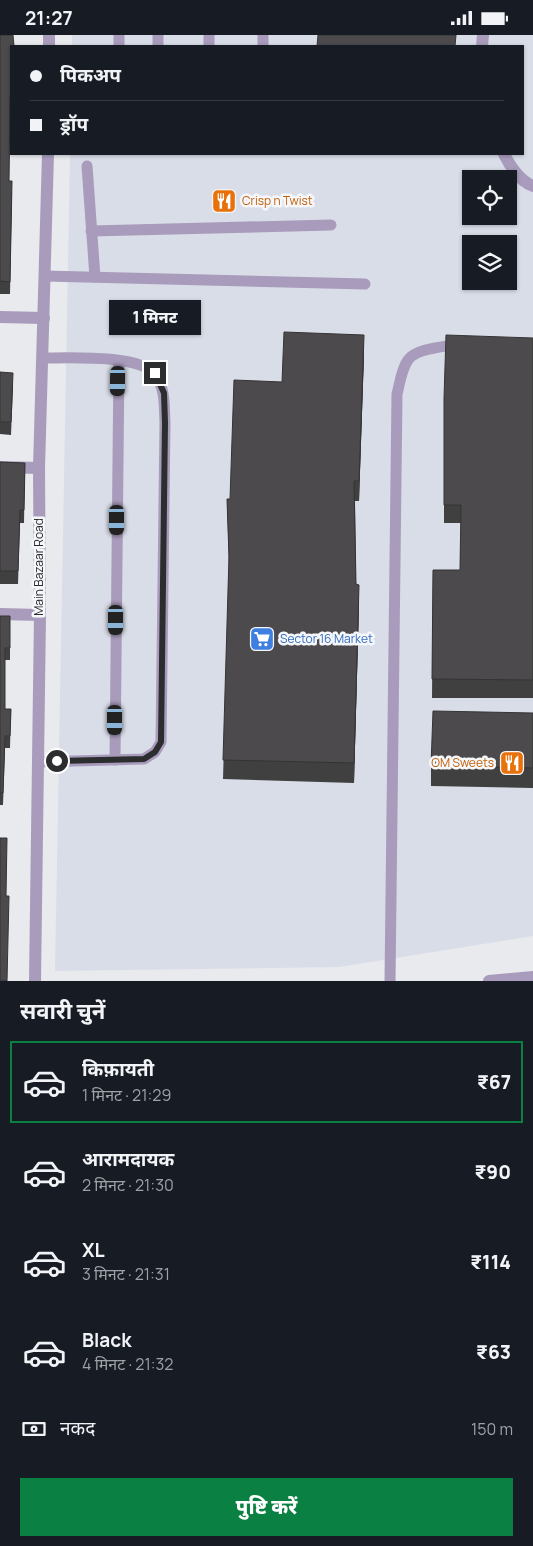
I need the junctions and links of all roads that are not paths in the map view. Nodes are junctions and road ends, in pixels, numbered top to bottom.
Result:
1 (48, 155) edge
2 (505, 155) edge
3 (86, 166) dead end
4 (533, 186) edge
5 (331, 225) dead end
6 (91, 231) junction
7 (45, 276) junction
8 (95, 277) junction
9 (365, 284) dead end
10 (0, 317) edge
11 (44, 318) junction
12 (467, 344) edge
13 (43, 358) junction
14 (118, 361) junction
15 (0, 467) edge
16 (39, 468) junction
17 (0, 615) edge
18 (40, 615) junction
19 (115, 760) junction
20 (38, 762) junction
21 (533, 977) edge
22 (35, 981) edge
23 (390, 981) edge
24 (489, 981) edge

1 - 7 street, Main Bazaar Road
2 - 4 street
3 - 6 lane
5 - 6 lane
6 - 8 lane
7 - 8 lane
7 - 11 street, Main Bazaar Road
8 - 9 lane
10 - 11 street
11 - 13 street, Main Bazaar Road
12 - 23 lane
13 - 14 lane
13 - 16 street, Main Bazaar Road
14 - 19 lane
14 - 19 lane
15 - 16 street
16 - 18 street, Main Bazaar Road
17 - 18 street
18 - 20 street, Main Bazaar Road
19 - 20 lane
20 - 22 street, Main Bazaar Road
21 - 24 street

